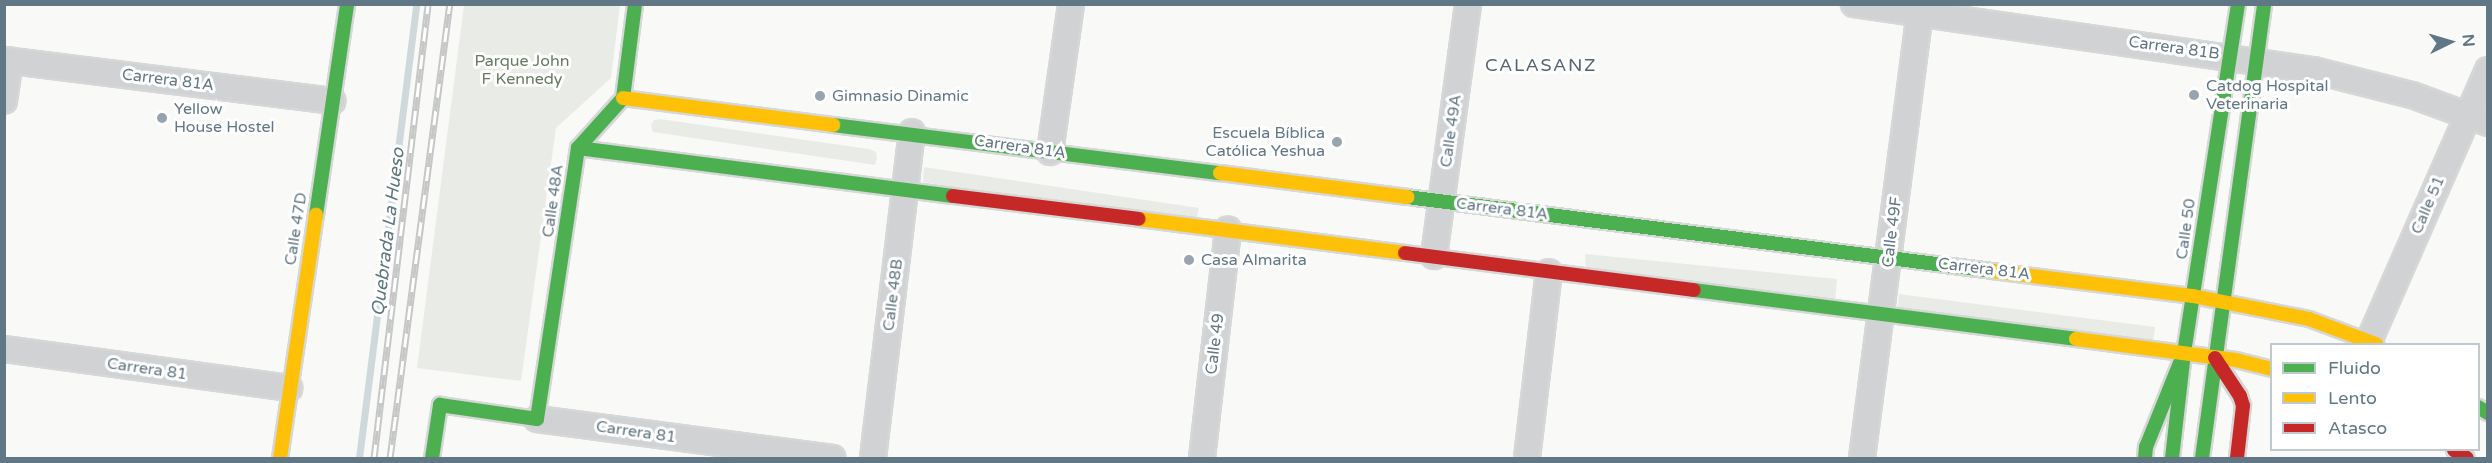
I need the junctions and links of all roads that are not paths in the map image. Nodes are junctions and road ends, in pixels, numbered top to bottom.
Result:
1 (347, 4) edge
2 (635, 4) edge
3 (1071, 4) edge
4 (1468, 4) edge
5 (1854, 4) edge
6 (2238, 4) edge
7 (2264, 4) edge
8 (1921, 9) edge
9 (2230, 56) junction
10 (7, 60) edge
11 (2256, 60) junction
12 (2487, 70) edge
13 (623, 98) junction
14 (332, 100) junction
15 (4, 101) edge
16 (2477, 118) edge
17 (912, 132) junction
18 (578, 148) junction
19 (1050, 152) junction
20 (905, 188) junction
21 (1442, 201) junction
22 (1228, 229) junction
23 (1434, 256) junction
24 (1889, 257) junction
25 (1549, 272) junction
26 (2193, 296) junction
27 (2223, 302) junction
28 (1881, 313) junction
29 (2372, 343) edge
30 (4, 349) edge
31 (2184, 353) junction
32 (2215, 358) junction
33 (2270, 369) edge
34 (289, 388) junction
35 (537, 419) junction
36 (280, 459) edge
37 (432, 459) edge
38 (832, 459) edge
39 (873, 459) edge
40 (1202, 459) edge
41 (1527, 459) edge
42 (1862, 459) edge
43 (2145, 459) edge
44 (2172, 459) edge
45 (2202, 459) edge
46 (2237, 459) edge

1 - 14 street, Calle 47D
2 - 13 street
3 - 19 street
4 - 21 street, Calle 49A
5 - 8 street, Carrera 81B
6 - 9 street, Calle 50
7 - 11 street
8 - 9 street, Carrera 81B
8 - 24 street, Calle 49F
9 - 11 street, Carrera 81B
9 - 26 street, Calle 50
10 - 14 street, Carrera 81A
10 - 15 street
11 - 16 street, Carrera 81B
11 - 27 street
12 - 16 street, Calle 51
13 - 17 street, Carrera 81A
13 - 18 street, Calle 48A
14 - 34 street, Calle 47D
16 - 29 street, Calle 51
17 - 19 street, Carrera 81A
17 - 20 street, Calle 48B
18 - 20 street
18 - 35 street, Calle 48A
19 - 21 street, Carrera 81A
20 - 22 street
20 - 39 street, Calle 48B
21 - 23 street, Calle 49A
21 - 24 street, Carrera 81A
22 - 23 street
22 - 40 street, Calle 49
23 - 25 street
24 - 26 street, Carrera 81A
24 - 28 street, Calle 49F
25 - 28 street
25 - 41 street
26 - 27 street, Carrera 81A
26 - 31 street, Calle 50
27 - 29 street, Carrera 81A
27 - 32 street
28 - 31 street
28 - 42 street, Calle 49F
30 - 34 street, Carrera 81
31 - 32 street
31 - 43 street
31 - 44 street, Calle 50
32 - 33 street
32 - 45 street
32 - 46 street
34 - 36 street, Calle 47D
35 - 37 street, Carrera 81
35 - 38 street, Carrera 81

